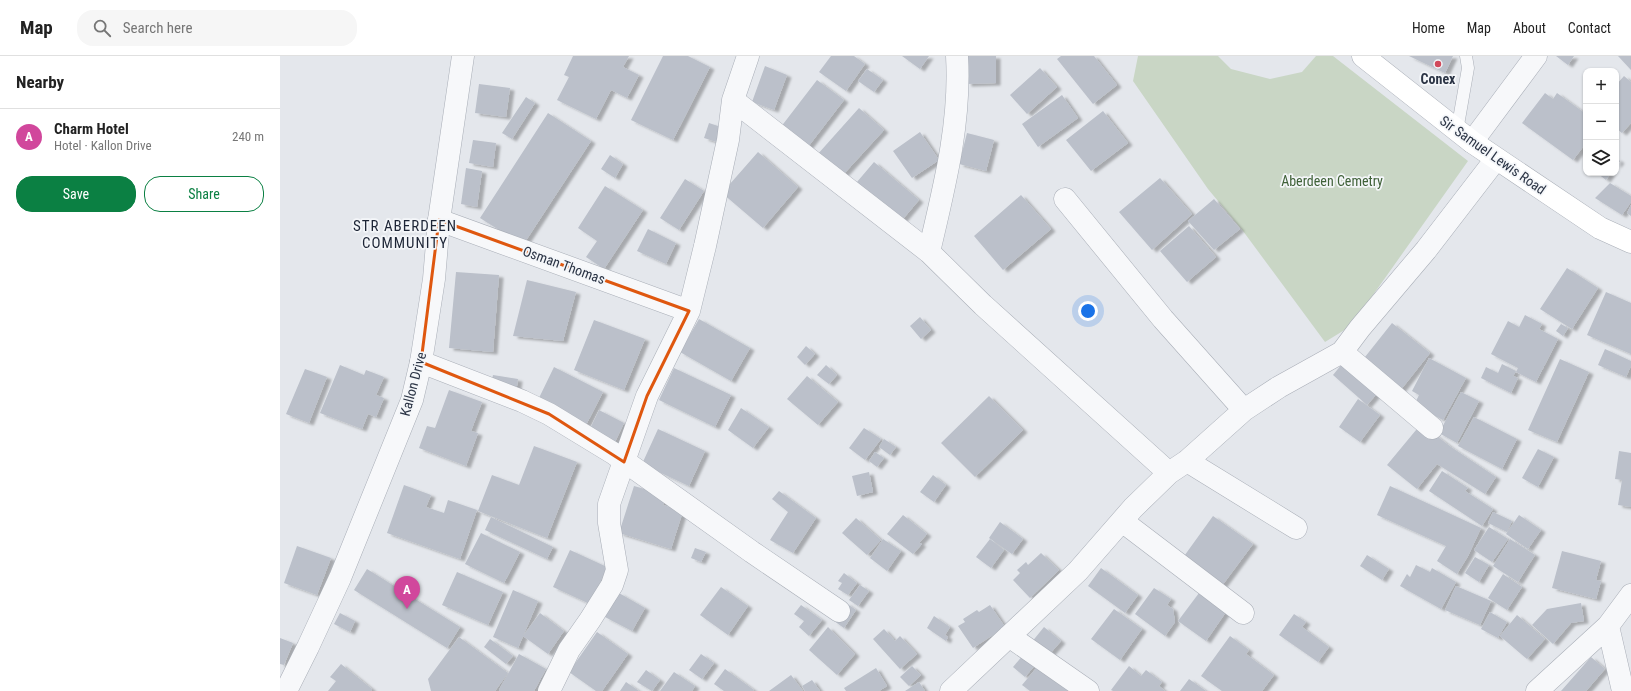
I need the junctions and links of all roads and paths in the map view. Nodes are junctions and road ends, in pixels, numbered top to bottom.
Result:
1 (463, 56) edge
2 (748, 56) edge
3 (957, 56) edge
4 (1363, 56) edge
5 (1466, 56) edge
6 (1536, 56) edge
7 (733, 100) junction
8 (1465, 137) junction
9 (1496, 159) junction
10 (1065, 199) dead end
11 (439, 220) junction
12 (1631, 242) edge
13 (929, 252) junction
14 (689, 311) junction
15 (1342, 352) junction
16 (421, 362) junction
17 (1244, 410) junction
18 (1432, 428) dead end
19 (624, 462) junction
20 (1178, 467) junction
21 (1122, 521) junction
22 (1296, 528) dead end
23 (1631, 595) edge
24 (839, 611) dead end
25 (1243, 613) dead end
26 (1608, 626) junction
27 (1009, 636) junction
28 (286, 691) edge
29 (549, 691) edge
30 (951, 691) edge
31 (1088, 691) edge
32 (1537, 691) edge
33 (1623, 691) edge

1 - 11 street, Kallon Drive
2 - 7 street
3 - 13 street
4 - 8 main road, Sir Samuel Lewis Road
5 - 8 lane
6 - 8 street
7 - 13 street
7 - 14 street
8 - 9 main road, Sir Samuel Lewis Road
9 - 12 main road, Sir Samuel Lewis Road
9 - 15 street
10 - 17 street
11 - 14 street, Osman Thomas
11 - 16 street, Kallon Drive
13 - 20 street
14 - 19 street
15 - 17 street
15 - 18 street
16 - 19 street
16 - 28 street, Kallon Drive
17 - 20 street
19 - 24 street
19 - 29 street
20 - 21 street
20 - 22 street
21 - 25 street
21 - 27 street
23 - 26 street
26 - 32 street
26 - 33 street
27 - 30 street
27 - 31 street

